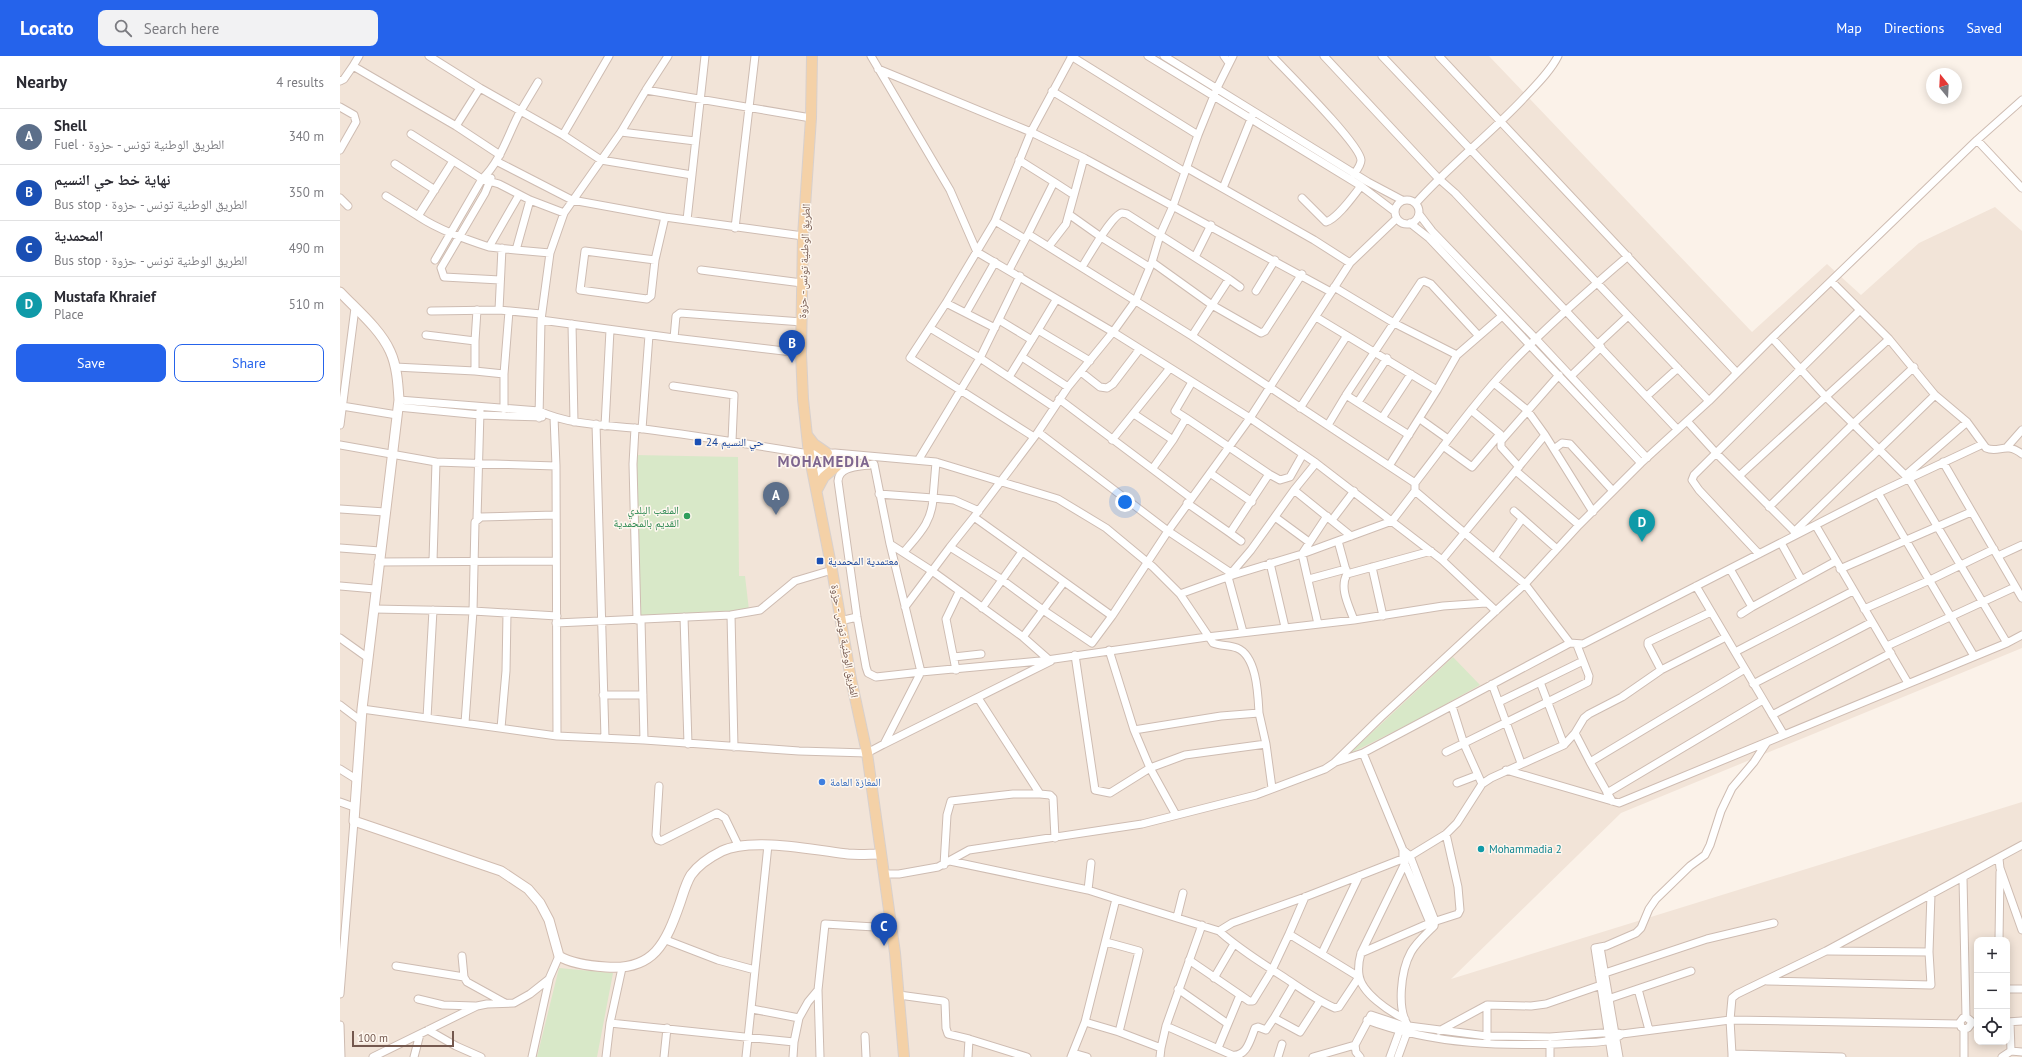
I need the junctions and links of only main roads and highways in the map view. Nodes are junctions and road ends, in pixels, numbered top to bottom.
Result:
1 (812, 56) edge
2 (807, 434) junction
3 (827, 453) road end
4 (842, 457) road end
5 (817, 490) junction
6 (904, 1057) edge

1 - 2 main road, الطريق الوطنية تونس - حزوة
2 - 3 main road
2 - 5 main road, الطريق الوطنية تونس - حزوة
4 - 5 main road
5 - 6 main road, الطريق الوطنية تونس - حزوة

